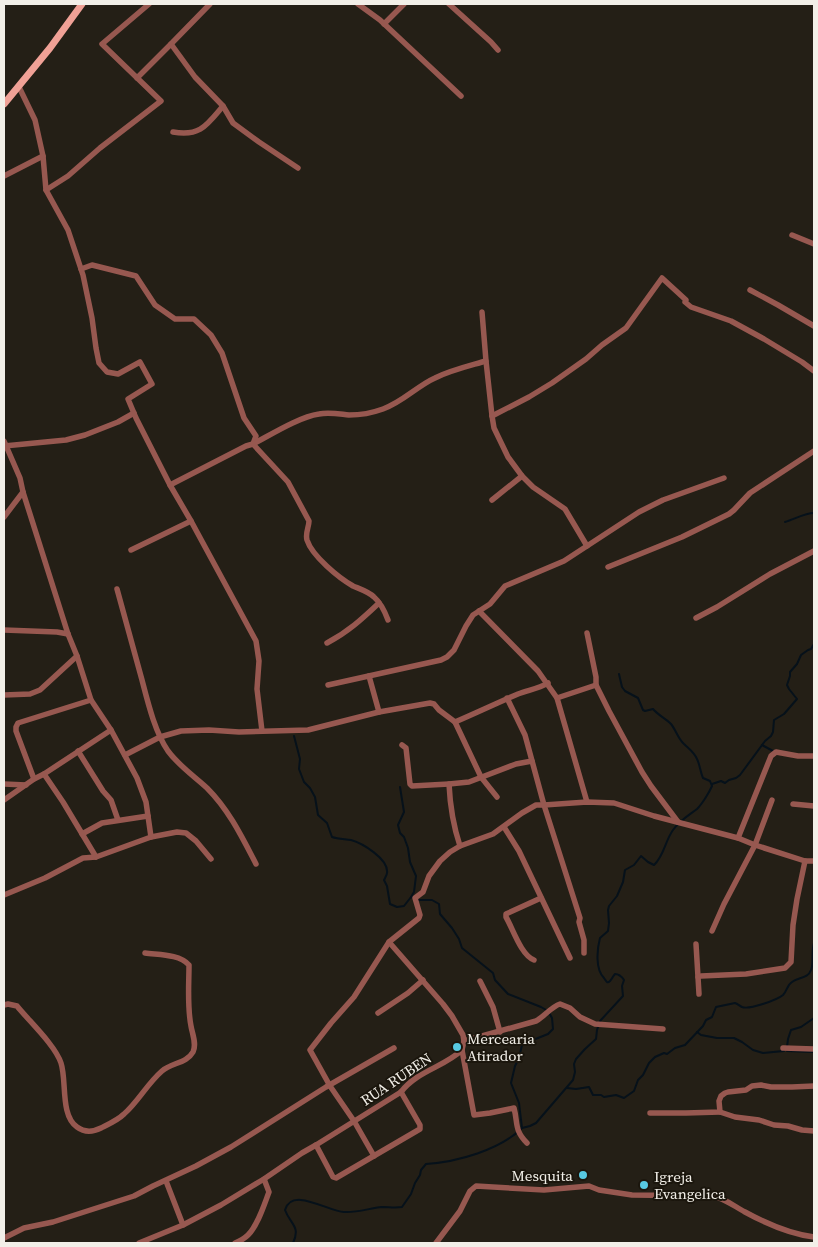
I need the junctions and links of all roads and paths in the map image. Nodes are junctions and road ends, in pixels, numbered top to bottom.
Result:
1 (82, 4) edge
2 (149, 4) edge
3 (210, 4) edge
4 (358, 4) edge
5 (404, 4) edge
6 (449, 4) edge
7 (384, 24) junction
8 (171, 44) junction
9 (498, 50) dead end
10 (137, 78) junction
11 (18, 87) junction
12 (461, 96) dead end
13 (4, 104) edge
14 (223, 106) junction
15 (173, 132) dead end
16 (43, 156) junction
17 (298, 168) dead end
18 (4, 176) edge
19 (46, 190) junction
20 (792, 235) dead end
21 (814, 244) edge
22 (80, 269) junction
23 (750, 290) dead end
24 (482, 312) dead end
25 (814, 326) edge
26 (486, 361) junction
27 (814, 371) edge
28 (134, 413) junction
29 (492, 416) junction
30 (253, 444) junction
31 (5, 445) edge
32 (814, 451) edge
33 (522, 476) junction
34 (724, 478) dead end
35 (170, 485) junction
36 (23, 492) junction
37 (492, 500) dead end
38 (4, 517) edge
39 (192, 521) junction
40 (587, 546) junction
41 (131, 550) dead end
42 (814, 551) edge
43 (608, 567) dead end
44 (117, 589) dead end
45 (379, 603) junction
46 (479, 611) junction
47 (696, 618) dead end
48 (388, 620) dead end
49 (4, 630) edge
50 (587, 633) dead end
51 (68, 634) junction
52 (327, 643) dead end
53 (77, 656) junction
54 (369, 676) junction
55 (548, 683) junction
56 (328, 685) dead end
57 (596, 685) junction
58 (4, 695) edge
59 (507, 698) junction
60 (557, 698) junction
61 (91, 700) junction
62 (378, 712) junction
63 (455, 722) junction
64 (111, 730) junction
65 (262, 731) junction
66 (160, 737) junction
67 (402, 745) dead end
68 (78, 751) junction
69 (125, 755) junction
70 (814, 756) edge
71 (532, 761) junction
72 (44, 774) junction
73 (481, 777) junction
74 (34, 778) junction
75 (4, 784) edge
76 (449, 784) junction
77 (26, 785) junction
78 (496, 797) dead end
79 (4, 800) edge
80 (772, 800) dead end
81 (587, 802) junction
82 (793, 804) dead end
83 (544, 805) junction
84 (814, 806) edge
85 (148, 816) junction
86 (118, 820) junction
87 (678, 822) junction
88 (504, 826) junction
89 (82, 834) junction
90 (151, 838) junction
91 (738, 838) junction
92 (755, 845) junction
93 (460, 846) junction
94 (96, 857) junction
95 (211, 859) dead end
96 (805, 860) junction
97 (814, 861) edge
98 (256, 864) dead end
99 (4, 895) edge
100 (541, 898) junction
101 (712, 931) dead end
102 (389, 942) junction
103 (696, 944) dead end
104 (145, 953) dead end
105 (584, 953) dead end
106 (570, 958) dead end
107 (534, 960) dead end
108 (698, 978) junction
109 (423, 980) junction
110 (480, 981) dead end
111 (699, 994) dead end
112 (4, 1005) edge
113 (378, 1013) dead end
114 (663, 1029) dead end
115 (500, 1032) junction
116 (464, 1041) junction
117 (394, 1048) dead end
118 (782, 1048) dead end
119 (462, 1050) junction
120 (814, 1050) edge
121 (330, 1086) junction
122 (814, 1086) edge
123 (401, 1092) junction
124 (720, 1112) junction
125 (650, 1113) dead end
126 (354, 1121) junction
127 (814, 1131) edge
128 (527, 1143) dead end
129 (316, 1145) junction
130 (374, 1156) junction
131 (264, 1179) junction
132 (166, 1181) junction
133 (183, 1225) junction
134 (814, 1237) edge
135 (4, 1238) edge
136 (139, 1243) edge
137 (235, 1243) edge
138 (436, 1243) edge
139 (444, 1243) edge

1 - 11 main road
2 - 10 street
3 - 8 street
4 - 7 street
5 - 7 street
6 - 9 street
7 - 12 street
8 - 10 street
8 - 14 street
10 - 19 street
11 - 13 main road
11 - 16 street
14 - 15 street
14 - 17 street
16 - 18 street
16 - 19 street
19 - 22 street
20 - 21 street
22 - 28 street
22 - 30 street
23 - 25 street
24 - 26 street
26 - 29 street
26 - 30 street
27 - 29 street
28 - 31 street
28 - 35 street
29 - 33 street
30 - 35 street
30 - 45 street
31 - 36 street
32 - 43 street
33 - 37 street
33 - 40 street
34 - 40 street
35 - 39 street
36 - 38 street
36 - 51 street
39 - 41 street
39 - 65 street
40 - 46 street
42 - 47 street
44 - 66 street
45 - 48 street
45 - 52 street
46 - 54 street
46 - 55 street
49 - 51 street
50 - 57 street
51 - 53 street
53 - 58 street
53 - 61 street
54 - 56 street
54 - 62 street
55 - 59 street
55 - 60 street
57 - 60 street
57 - 87 street
59 - 63 street
59 - 71 street
60 - 81 street
61 - 64 street
61 - 74 street
62 - 63 street
62 - 65 street
63 - 73 street
64 - 68 street
64 - 69 street
65 - 66 street
66 - 69 street
66 - 98 street
67 - 76 street
68 - 72 street
68 - 86 street
69 - 85 street
70 - 91 street
71 - 73 street
71 - 83 street
72 - 74 street
72 - 89 street
73 - 76 street
73 - 78 street
74 - 77 street
75 - 77 street
76 - 93 street
77 - 79 street
80 - 92 street
81 - 83 street
81 - 87 street
82 - 84 street
83 - 88 street
83 - 105 street
85 - 86 street
85 - 90 street
86 - 89 street
87 - 91 street
88 - 93 street
88 - 100 street
89 - 94 street
90 - 94 street
90 - 95 street
91 - 92 street
92 - 96 street
92 - 101 street
93 - 102 street
94 - 99 street
96 - 97 street
96 - 108 street
100 - 106 street
100 - 107 street
102 - 109 street
102 - 121 street
103 - 108 street
104 - 112 street
108 - 111 street
109 - 113 street
109 - 116 street
110 - 115 street
114 - 115 street
115 - 116 street
116 - 119 street
117 - 121 street, RUA RUBEN
118 - 120 street
119 - 123 street, RUA RUBEN
119 - 128 street
121 - 126 street
121 - 132 street, RUA RUBEN
122 - 124 street
123 - 126 street, RUA RUBEN
123 - 130 street
124 - 125 street
124 - 127 street
126 - 129 street, RUA RUBEN
126 - 130 street
129 - 130 street
129 - 131 street, RUA RUBEN
131 - 133 street, RUA RUBEN
131 - 137 street
132 - 133 street
132 - 135 street, RUA RUBEN
133 - 136 street, RUA RUBEN
134 - 138 street
138 - 139 street

